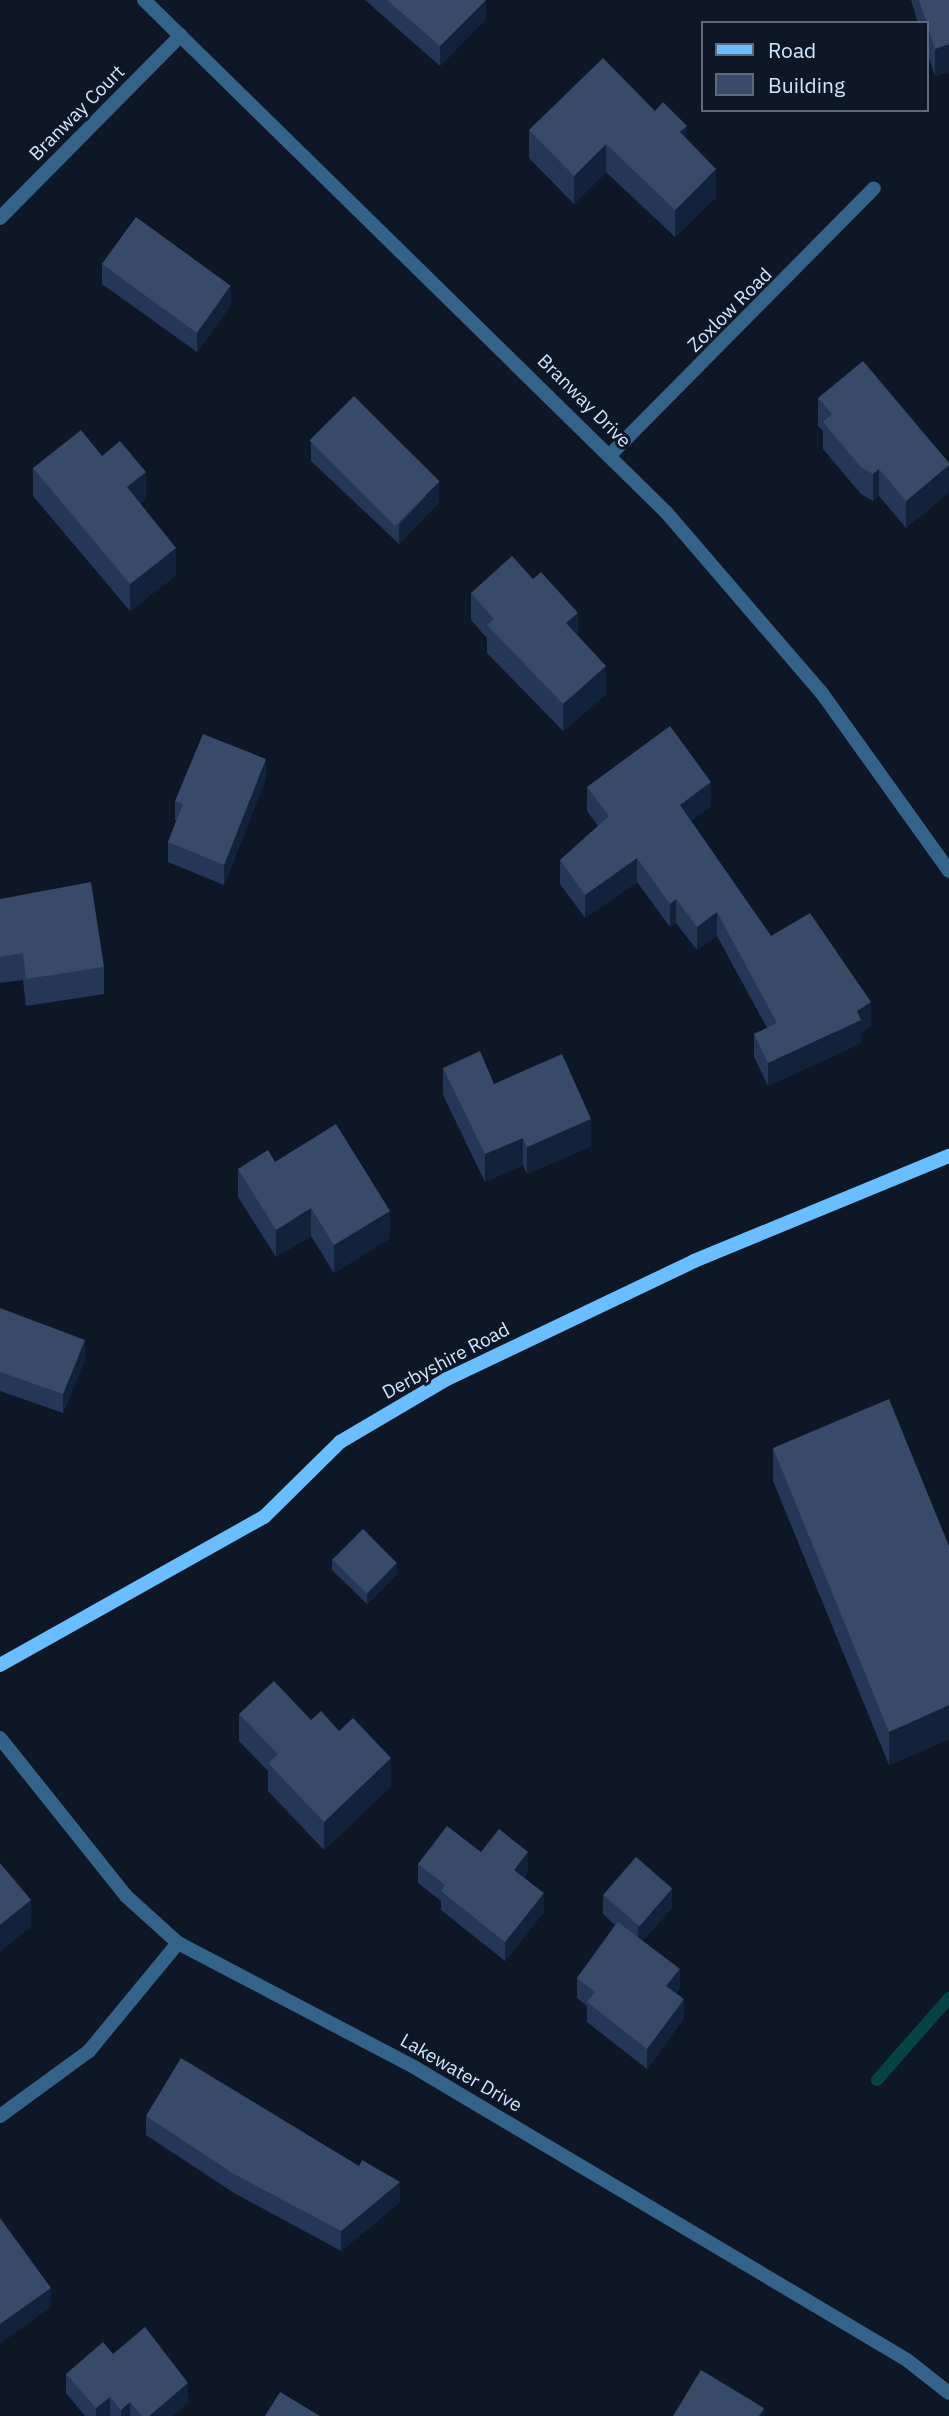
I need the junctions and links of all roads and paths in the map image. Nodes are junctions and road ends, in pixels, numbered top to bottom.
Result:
1 (144, 0) edge
2 (181, 35) junction
3 (874, 188) dead end
4 (0, 218) edge
5 (610, 455) junction
6 (949, 871) edge
7 (949, 1156) edge
8 (0, 1665) edge
9 (0, 1738) edge
10 (178, 1943) junction
11 (0, 2116) edge
12 (949, 2393) edge

1 - 2 street, Branway Drive
2 - 4 street, Branway Court
2 - 5 street, Branway Drive
3 - 5 street, Zoxlow Road
5 - 6 street, Branway Drive
7 - 8 street, Derbyshire Road
9 - 10 street, Lakewater Drive
10 - 11 street
10 - 12 street, Lakewater Drive

